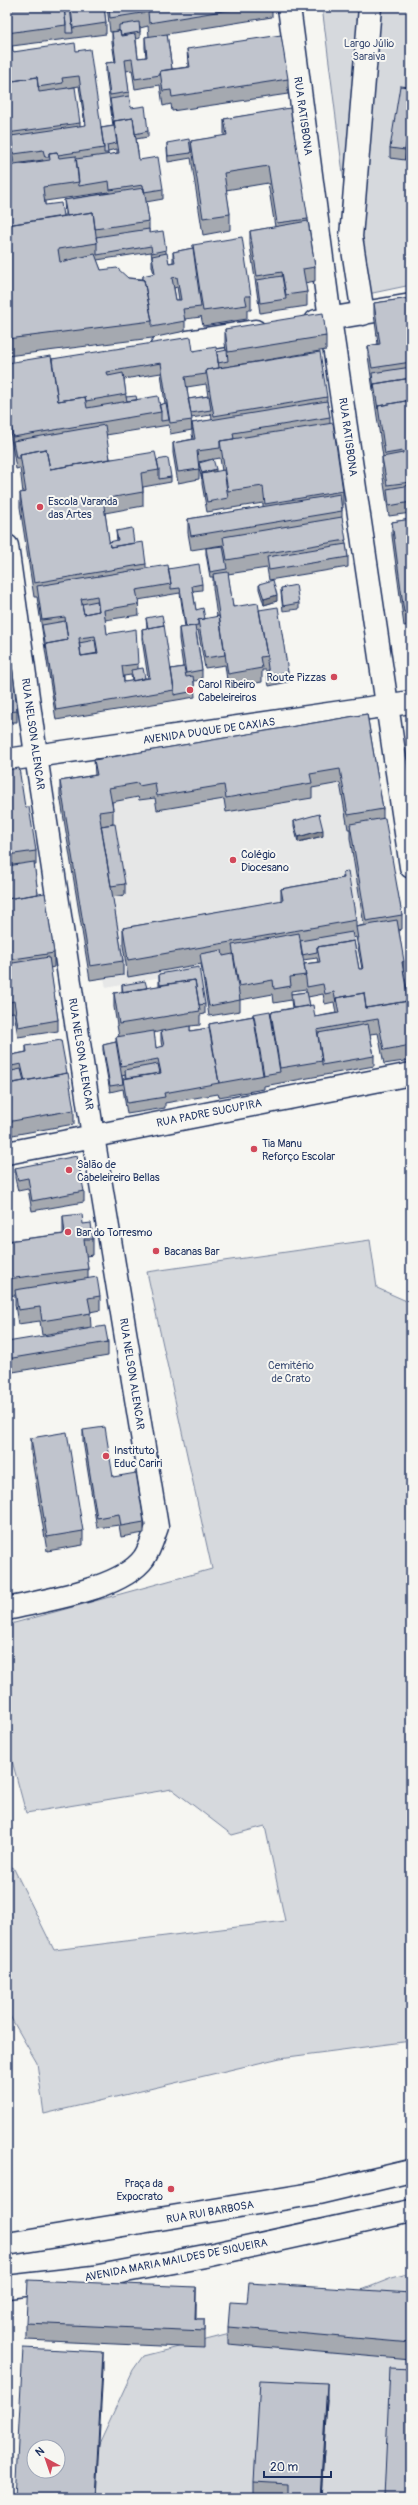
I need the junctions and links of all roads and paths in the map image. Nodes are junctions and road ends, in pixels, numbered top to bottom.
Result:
1 (289, 7) edge
2 (370, 7) edge
3 (411, 305) edge
4 (363, 314) junction
5 (330, 319) junction
6 (299, 324) edge
7 (275, 328) edge
8 (141, 349) edge
9 (7, 546) edge
10 (411, 702) edge
11 (387, 705) junction
12 (36, 756) junction
13 (7, 760) edge
14 (411, 867) edge
15 (411, 1074) edge
16 (93, 1136) junction
17 (7, 1153) edge
18 (7, 1609) edge
19 (411, 2171) edge
20 (411, 2211) edge
21 (7, 2244) edge
22 (7, 2287) edge

1 - 5 street, RUA RATISBONA
2 - 4 street
3 - 4 street
4 - 5 street
5 - 6 street
5 - 11 street, RUA RATISBONA
7 - 8 street
9 - 12 street, RUA NELSON ALENCAR
10 - 11 street, AVENIDA DUQUE DE CAXIAS
11 - 12 street, AVENIDA DUQUE DE CAXIAS
11 - 14 street, RUA RATISBONA
12 - 13 street, AVENIDA DUQUE DE CAXIAS
12 - 16 street, RUA NELSON ALENCAR
15 - 16 street, RUA PADRE SUCUPIRA
16 - 17 street, RUA PADRE SUCUPIRA
16 - 18 street, RUA NELSON ALENCAR
19 - 21 street, RUA RUI BARBOSA
20 - 22 street, AVENIDA MARIA MAILDES DE SIQUEIRA

